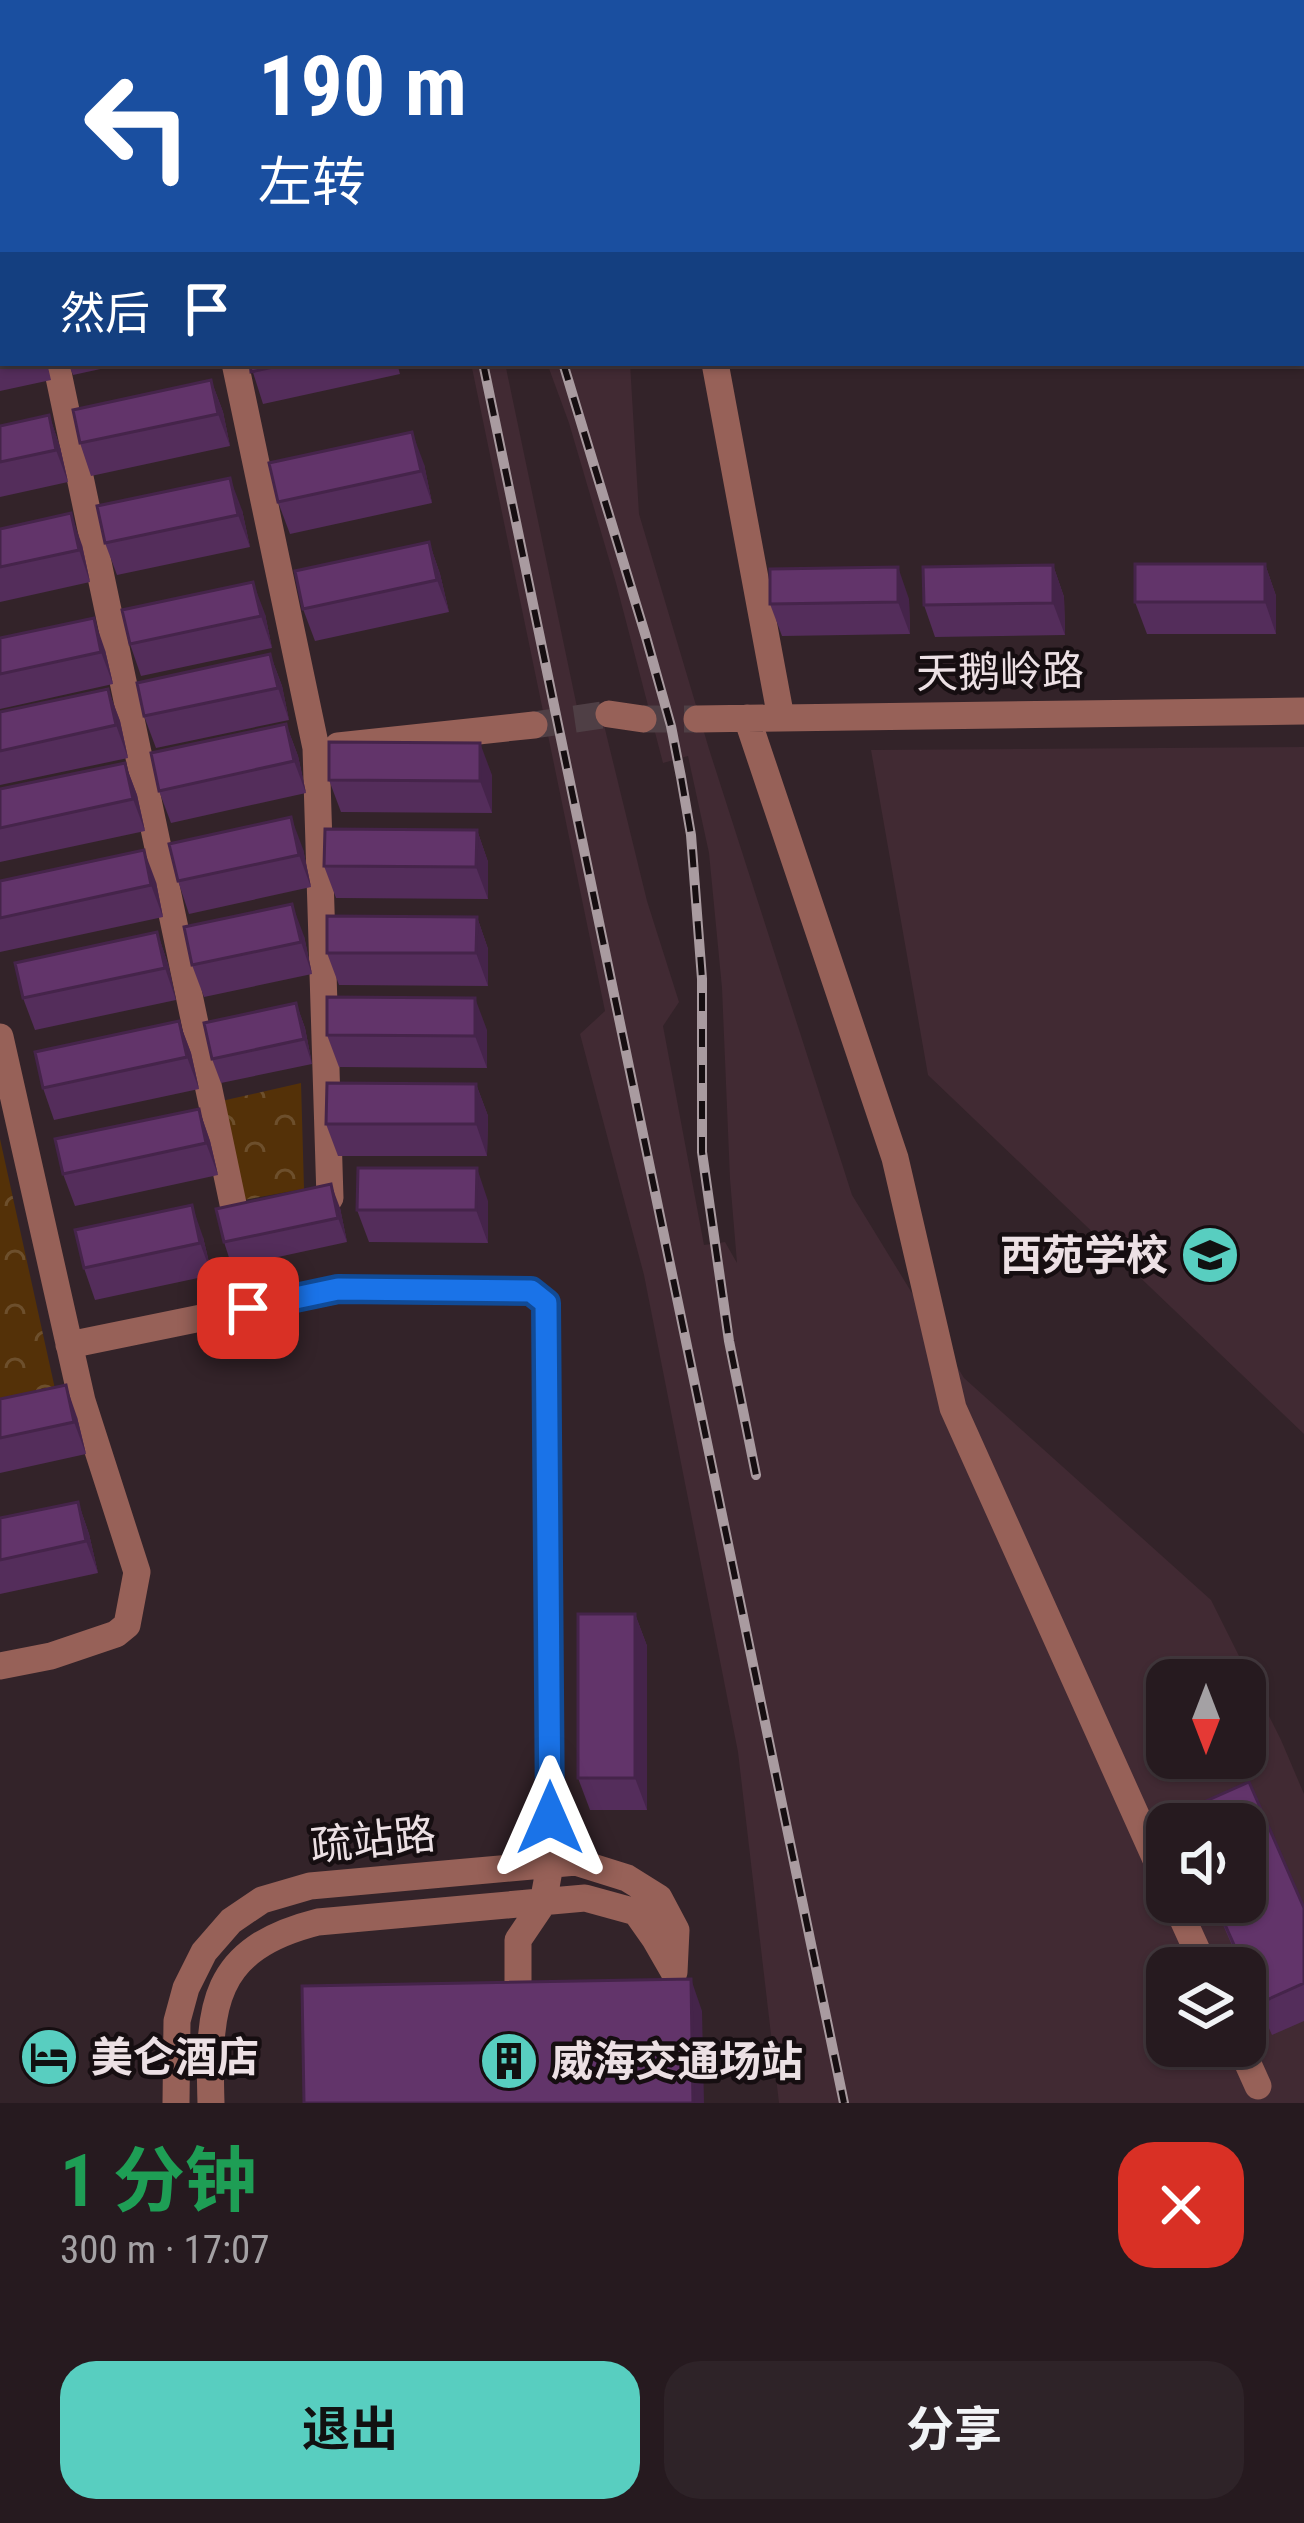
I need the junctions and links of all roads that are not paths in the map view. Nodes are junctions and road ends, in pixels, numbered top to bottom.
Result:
1 (57, 366) edge
2 (236, 366) edge
3 (717, 366) edge
4 (1304, 711) edge
5 (609, 714) tunnel mouth
6 (747, 718) junction
7 (781, 718) junction
8 (643, 719) tunnel mouth
9 (697, 719) tunnel mouth
10 (535, 725) tunnel mouth
11 (316, 748) junction
12 (0, 1036) edge
13 (69, 1345) junction
14 (0, 1666) edge
15 (1146, 1837) edge
16 (550, 1865) junction
17 (543, 1903) junction
18 (487, 2025) edge
19 (1249, 2067) edge
20 (1258, 2086) dead end
21 (175, 2099) edge
22 (211, 2103) edge

1 - 11 street
2 - 11 street
3 - 7 street
4 - 7 street, 天鹅岭路
5 - 8 street
6 - 7 street, 天鹅岭路
6 - 9 street, 天鹅岭路
6 - 15 street
10 - 11 street
12 - 13 street
13 - 14 street
13 - 16 street
16 - 17 street
16 - 17 street, 疏站路
16 - 21 street, 疏站路
17 - 18 street
17 - 22 street, 疏站路
19 - 20 street

